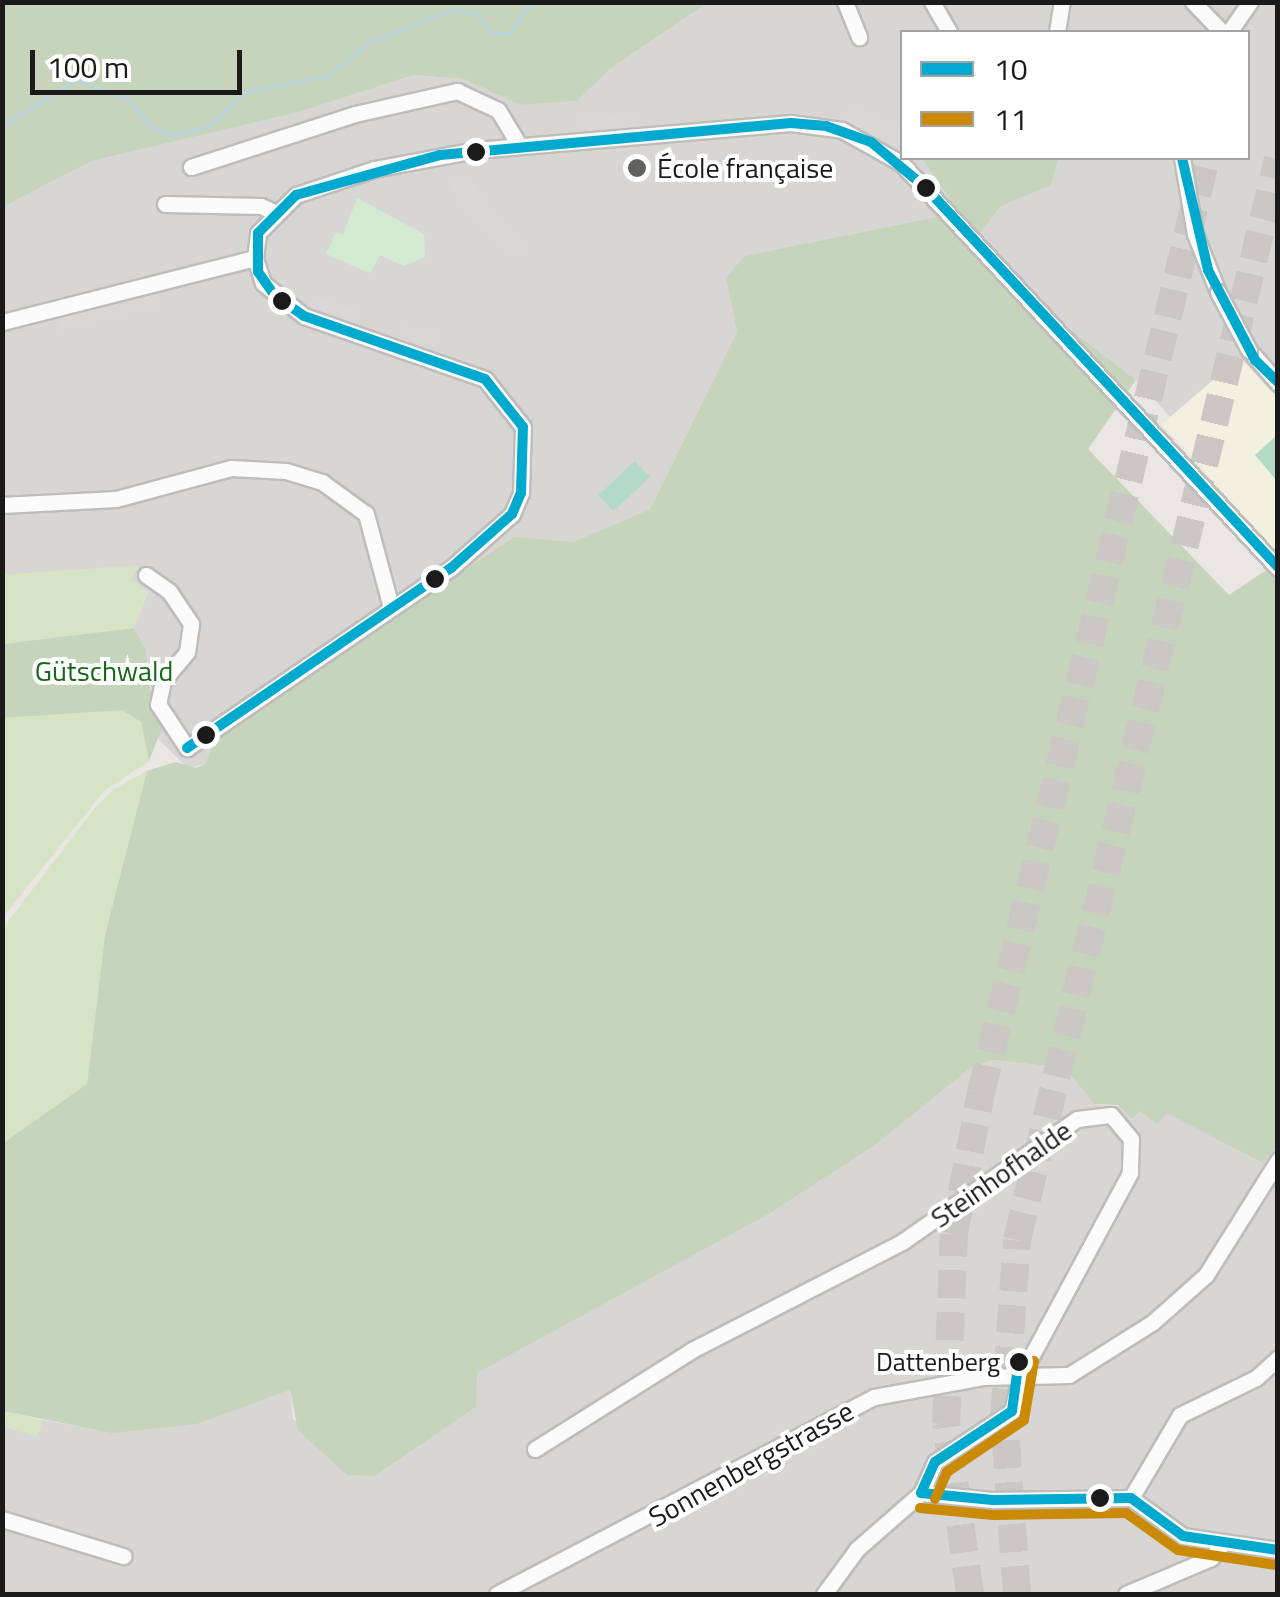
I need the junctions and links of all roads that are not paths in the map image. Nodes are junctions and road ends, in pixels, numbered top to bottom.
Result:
1 (845, 2) edge
2 (932, 2) edge
3 (1062, 2) edge
4 (1193, 2) edge
5 (1250, 2) edge
6 (948, 30) edge
7 (1057, 30) edge
8 (1224, 30) edge
9 (1228, 30) edge
10 (859, 36) dead end
11 (519, 144) junction
12 (1182, 160) edge
13 (191, 167) dead end
14 (165, 204) dead end
15 (274, 212) junction
16 (255, 258) junction
17 (2, 322) edge
18 (1278, 383) edge
19 (2, 504) edge
20 (1278, 568) edge
21 (146, 574) dead end
22 (391, 607) junction
23 (1278, 1160) edge
24 (1278, 1358) edge
25 (1020, 1377) junction
26 (535, 1448) dead end
27 (920, 1492) junction
28 (1131, 1498) junction
29 (2, 1520) edge
30 (1220, 1547) junction
31 (1278, 1550) edge
32 (123, 1556) dead end
33 (497, 1594) edge
34 (824, 1594) edge
35 (1126, 1594) edge

1 - 10 street
2 - 6 street
3 - 7 street
4 - 8 street
5 - 9 street
11 - 13 street
11 - 15 street
11 - 20 street
12 - 18 street, bridge
14 - 15 street
15 - 16 street
16 - 17 street
16 - 22 street
19 - 22 street
21 - 22 street
23 - 25 street
24 - 28 street
25 - 26 street, Steinhofhalde
25 - 27 street
25 - 33 street, Sonnenbergstrasse
27 - 28 street
27 - 34 street
28 - 30 street
29 - 32 street
30 - 31 street
30 - 35 street

